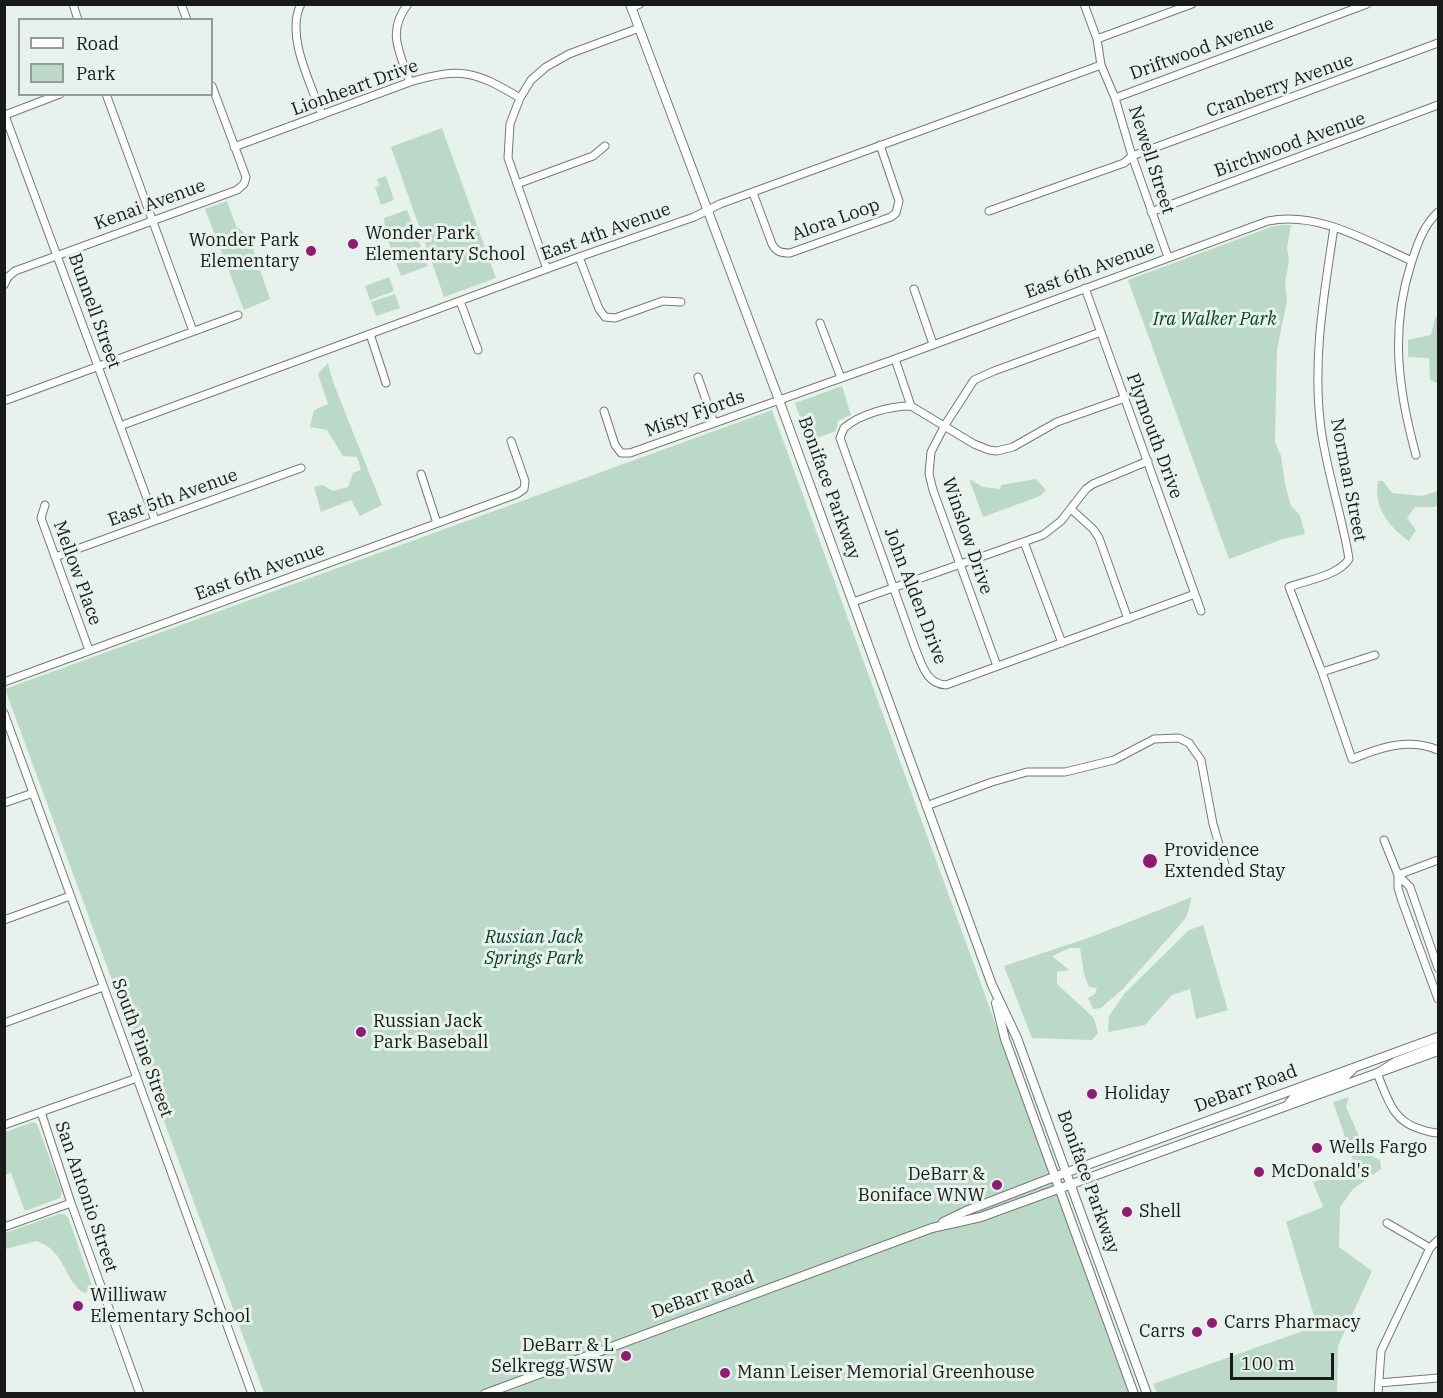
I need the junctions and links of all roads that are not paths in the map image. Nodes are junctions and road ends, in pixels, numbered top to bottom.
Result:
1 (301, 4) edge
2 (408, 4) edge
3 (1084, 4) edge
4 (1192, 4) edge
5 (1367, 4) edge
6 (634, 6) edge
7 (639, 28) junction
8 (1097, 39) junction
9 (1438, 44) edge
10 (1101, 65) junction
11 (410, 82) junction
12 (213, 89) edge
13 (54, 96) edge
14 (107, 96) edge
15 (520, 98) junction
16 (1115, 98) junction
17 (1438, 105) edge
18 (5, 114) edge
19 (322, 115) junction
20 (880, 145) junction
21 (605, 146) dead end
22 (234, 147) junction
23 (1132, 156) junction
24 (517, 184) junction
25 (753, 193) junction
26 (707, 211) junction
27 (989, 211) dead end
28 (1151, 212) junction
29 (1438, 212) edge
30 (152, 220) junction
31 (1334, 228) junction
32 (57, 256) junction
33 (579, 257) junction
34 (1168, 257) junction
35 (1412, 261) junction
36 (547, 269) junction
37 (4, 285) edge
38 (1085, 288) junction
39 (914, 290) dead end
40 (460, 301) junction
41 (681, 302) dead end
42 (238, 315) dead end
43 (820, 323) dead end
44 (193, 331) junction
45 (1101, 332) junction
46 (370, 334) junction
47 (933, 344) junction
48 (478, 350) dead end
49 (894, 359) junction
50 (98, 368) junction
51 (698, 376) dead end
52 (841, 378) junction
53 (386, 382) dead end
54 (1125, 398) junction
55 (779, 400) junction
56 (4, 401) edge
57 (911, 406) junction
58 (603, 411) dead end
59 (714, 423) junction
60 (945, 425) junction
61 (120, 426) junction
62 (511, 441) dead end
63 (1416, 455) dead end
64 (1148, 461) junction
65 (302, 468) dead end
66 (421, 474) dead end
67 (45, 505) dead end
68 (1071, 509) junction
69 (156, 520) junction
70 (437, 523) junction
71 (1024, 542) junction
72 (55, 557) junction
73 (959, 564) junction
74 (895, 588) junction
75 (1195, 594) junction
76 (853, 602) junction
77 (1201, 611) dead end
78 (1128, 619) junction
79 (1062, 643) junction
80 (89, 650) junction
81 (1375, 655) dead end
82 (997, 666) junction
83 (1322, 672) junction
84 (4, 682) edge
85 (4, 713) edge
86 (1438, 750) edge
87 (33, 793) junction
88 (4, 803) edge
89 (926, 806) junction
90 (1384, 840) dead end
91 (1438, 860) edge
92 (1226, 868) dead end
93 (1398, 875) junction
94 (70, 896) junction
95 (4, 920) edge
96 (1438, 968) edge
97 (992, 985) junction
98 (103, 987) junction
99 (1438, 999) edge
100 (4, 1023) edge
101 (1438, 1037) edge
102 (1438, 1045) edge
103 (1438, 1051) edge
104 (1355, 1067) junction
105 (1377, 1073) junction
106 (137, 1078) junction
107 (1286, 1106) junction
108 (41, 1112) junction
109 (4, 1125) edge
110 (1438, 1133) edge
111 (1066, 1172) junction
112 (1054, 1177) junction
113 (1071, 1184) junction
114 (1058, 1189) junction
115 (71, 1203) junction
116 (1388, 1222) dead end
117 (4, 1227) edge
118 (932, 1228) junction
119 (1438, 1240) edge
120 (1430, 1248) junction
121 (1438, 1378) edge
122 (1379, 1383) junction
123 (140, 1394) edge
124 (252, 1394) edge
125 (485, 1394) edge
126 (1134, 1394) edge
127 (1147, 1394) edge
128 (1378, 1394) edge

1 - 19 street
2 - 11 street
3 - 8 street, Newell Street
4 - 8 street
5 - 16 street, Driftwood Avenue
6 - 7 main road, Boniface Parkway
7 - 15 street
7 - 26 main road, Boniface Parkway
8 - 10 street, Newell Street
9 - 23 street, Cranberry Avenue
10 - 16 street, Newell Street
10 - 20 street, East 4th Avenue
11 - 15 street, Lionheart Drive
11 - 19 street, Lionheart Drive
12 - 22 street
13 - 18 street
14 - 30 street
15 - 24 street
16 - 23 street, Newell Street
17 - 28 street, Birchwood Avenue
18 - 32 street, Bunnell Street
19 - 22 street, Lionheart Drive
20 - 25 street, East 4th Avenue
20 - 25 street, Alora Loop
21 - 24 street
22 - 30 street, Kenai Avenue
23 - 27 street, Cranberry Avenue
23 - 28 street, Newell Street
24 - 36 street
25 - 26 street, East 4th Avenue
26 - 33 street, East 4th Avenue
26 - 55 main road, Boniface Parkway
28 - 34 street, Newell Street
29 - 35 street
30 - 32 street, Kenai Avenue
30 - 44 street
31 - 34 street, East 6th Avenue
31 - 35 street, East 6th Avenue
31 - 83 street, Norman Street
32 - 37 street, Kenai Avenue
32 - 50 street, Bunnell Street
33 - 36 street, East 4th Avenue
33 - 41 street
34 - 38 street, East 6th Avenue
35 - 63 street
36 - 40 street, East 4th Avenue
38 - 45 street, Plymouth Drive
38 - 47 street, East 6th Avenue
39 - 47 street
40 - 46 street, East 4th Avenue
40 - 48 street
42 - 44 street
43 - 52 street
44 - 50 street
45 - 54 street, Plymouth Drive
45 - 60 street, Winslow Drive
46 - 53 street
46 - 61 street, East 4th Avenue
47 - 49 street, East 6th Avenue
49 - 52 street, East 6th Avenue
49 - 57 street
50 - 56 street
50 - 61 street, Bunnell Street
51 - 59 street
52 - 55 street, East 6th Avenue
54 - 60 street
54 - 64 street, Plymouth Drive
55 - 59 street, Misty Fjords
55 - 76 main road, Boniface Parkway
57 - 60 street
57 - 74 street, John Alden Drive
58 - 59 street, Misty Fjords
60 - 73 street, Winslow Drive
61 - 69 street, Bunnell Street
62 - 70 street, East 6th Avenue
64 - 68 street
64 - 75 street, Plymouth Drive
65 - 69 street, East 5th Avenue
66 - 70 street
67 - 72 street, Mellow Place
68 - 71 street
68 - 78 street
69 - 72 street, East 5th Avenue
70 - 80 street, East 6th Avenue
71 - 73 street
71 - 79 street
72 - 80 street, Mellow Place
73 - 74 street
73 - 82 street, Winslow Drive
74 - 76 street
74 - 82 street, John Alden Drive
75 - 77 street, Plymouth Drive
75 - 78 street, John Alden Drive
76 - 89 main road, Boniface Parkway
78 - 79 street, John Alden Drive
79 - 82 street, John Alden Drive
80 - 84 street, East 6th Avenue
81 - 83 street
83 - 86 street
85 - 87 street, South Pine Street
87 - 88 street
87 - 94 street, South Pine Street
89 - 92 street
89 - 97 main road, Boniface Parkway
90 - 93 street
91 - 93 street
93 - 96 street
93 - 99 street
94 - 95 street
94 - 98 street, South Pine Street
97 - 111 main road, Boniface Parkway
97 - 112 main road, Boniface Parkway
98 - 100 street
98 - 106 street, South Pine Street
101 - 104 main road, DeBarr Road
102 - 105 street
103 - 105 main road, DeBarr Road
104 - 107 main road
104 - 111 main road, DeBarr Road
105 - 107 main road, DeBarr Road
105 - 110 street
106 - 108 street
106 - 124 street, South Pine Street
107 - 113 main road, DeBarr Road
108 - 109 street
108 - 115 street, San Antonio Street
111 - 112 main road, DeBarr Road
111 - 113 main road, Boniface Parkway
112 - 114 main road, Boniface Parkway
112 - 118 main road, DeBarr Road
113 - 114 main road, DeBarr Road
113 - 127 main road, Boniface Parkway
114 - 118 main road, DeBarr Road
114 - 126 main road, Boniface Parkway
115 - 117 street
115 - 123 street, San Antonio Street
116 - 120 street
118 - 125 main road, DeBarr Road
119 - 120 street
120 - 122 street
121 - 122 street
122 - 128 street

